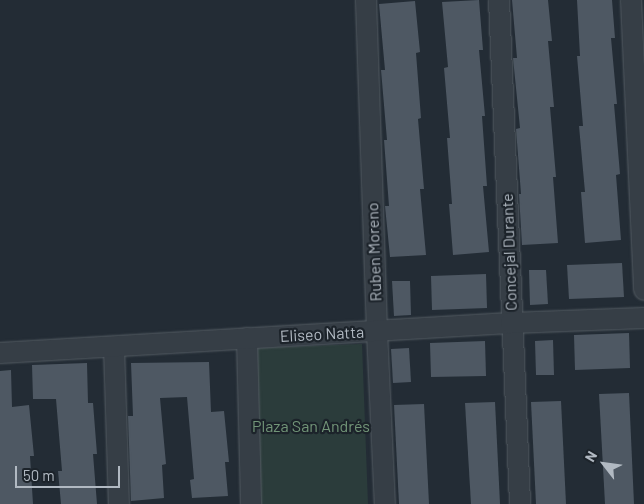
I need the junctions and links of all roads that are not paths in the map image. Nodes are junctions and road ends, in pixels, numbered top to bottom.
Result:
1 (366, 0) edge
2 (499, 0) edge
3 (631, 0) edge
4 (644, 290) edge
5 (644, 318) edge
6 (511, 323) junction
7 (376, 331) junction
8 (247, 338) junction
9 (114, 347) junction
10 (0, 353) edge
11 (119, 504) edge
12 (252, 504) edge
13 (385, 504) edge
14 (520, 504) edge

1 - 7 street, Ruben Moreno
2 - 6 street, Concejal Durante
3 - 4 street
5 - 6 street, Eliseo Natta
6 - 7 street, Eliseo Natta
6 - 14 street, Concejal Durante
7 - 8 street, Eliseo Natta
7 - 13 street, Ruben Moreno
8 - 9 street, Eliseo Natta
8 - 12 street
9 - 10 street, Eliseo Natta
9 - 11 street

